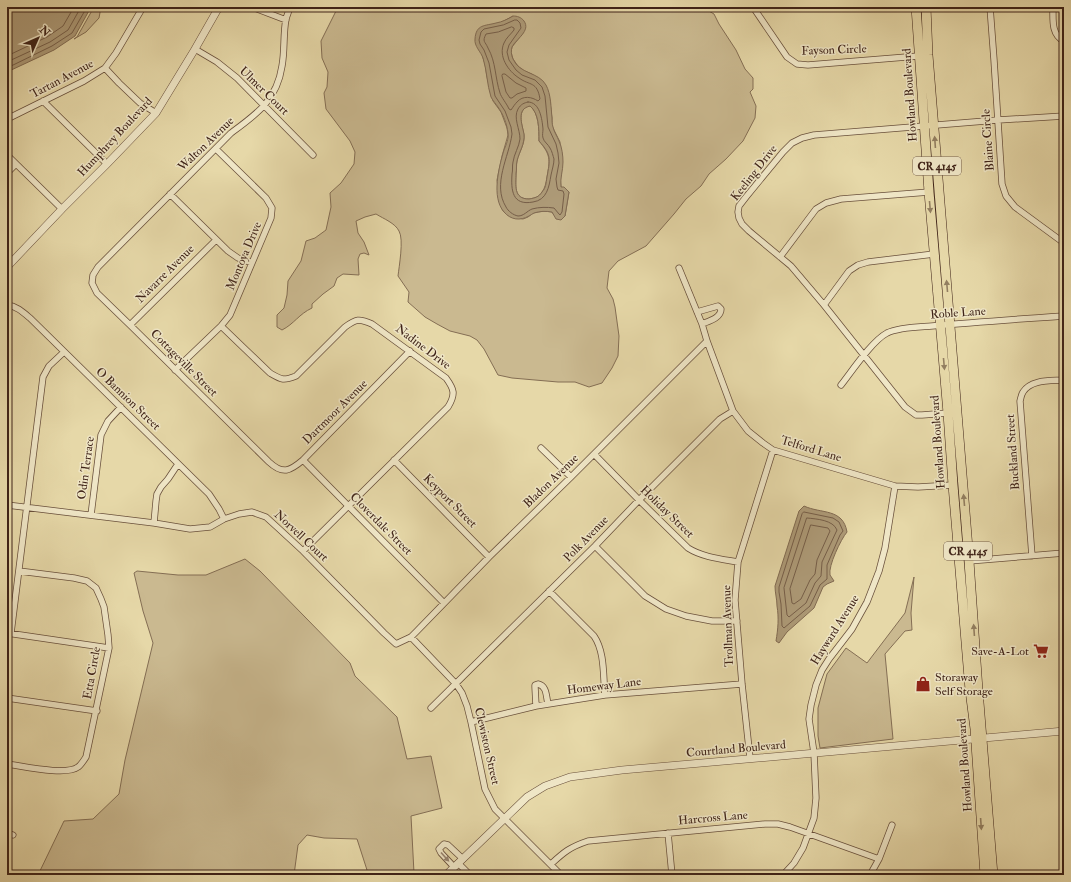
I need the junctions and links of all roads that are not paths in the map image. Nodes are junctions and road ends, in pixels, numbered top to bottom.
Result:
1 (143, 7) edge
2 (219, 7) edge
3 (252, 7) edge
4 (290, 7) edge
5 (753, 7) edge
6 (916, 7) edge
7 (926, 7) edge
8 (990, 7) edge
9 (1053, 7) edge
10 (286, 20) junction
11 (1064, 41) edge
12 (195, 49) junction
13 (919, 56) junction
14 (105, 68) junction
15 (43, 101) junction
16 (264, 106) junction
17 (156, 113) junction
18 (1064, 116) edge
19 (7, 119) edge
20 (998, 120) junction
21 (929, 126) junction
22 (216, 149) junction
23 (7, 155) edge
24 (313, 155) dead end
25 (16, 164) junction
26 (107, 164) junction
27 (7, 173) edge
28 (929, 192) junction
29 (170, 194) junction
30 (62, 209) junction
31 (216, 240) junction
32 (1063, 240) edge
33 (934, 254) junction
34 (780, 257) junction
35 (252, 263) junction
36 (7, 267) edge
37 (679, 268) dead end
38 (93, 275) joint
39 (824, 304) junction
40 (7, 305) edge
41 (697, 312) junction
42 (1064, 316) edge
43 (130, 324) junction
44 (702, 324) junction
45 (950, 325) junction
46 (221, 326) junction
47 (940, 326) junction
48 (707, 341) junction
49 (410, 351) junction
50 (64, 352) junction
51 (864, 355) junction
52 (175, 370) junction
53 (1064, 380) edge
54 (841, 385) dead end
55 (121, 407) junction
56 (733, 411) junction
57 (948, 412) junction
58 (541, 448) dead end
59 (773, 450) junction
60 (594, 454) junction
61 (303, 460) junction
62 (394, 460) junction
63 (269, 462) joint
64 (178, 464) junction
65 (570, 476) junction
66 (953, 485) junction
67 (895, 486) junction
68 (639, 500) junction
69 (7, 505) edge
70 (348, 505) junction
71 (27, 508) junction
72 (91, 515) junction
73 (224, 519) junction
74 (154, 523) junction
75 (595, 546) junction
76 (958, 549) junction
77 (303, 551) junction
78 (1064, 553) edge
79 (1032, 556) junction
80 (489, 557) junction
81 (969, 561) junction
82 (738, 562) junction
83 (19, 571) junction
84 (549, 591) junction
85 (444, 603) junction
86 (736, 621) junction
87 (9, 633) edge
88 (410, 637) junction
89 (109, 648) junction
90 (456, 684) junction
91 (742, 684) junction
92 (605, 695) junction
93 (7, 698) edge
94 (548, 704) junction
95 (536, 706) junction
96 (431, 708) dead end
97 (97, 711) junction
98 (471, 722) junction
99 (1064, 731) edge
100 (979, 739) junction
101 (814, 753) junction
102 (750, 758) junction
103 (7, 764) edge
104 (505, 818) junction
105 (892, 825) dead end
106 (7, 833) edge
107 (668, 833) junction
108 (808, 833) junction
109 (13, 835) dead end
110 (879, 859) junction
111 (458, 863) junction
112 (551, 864) junction
113 (446, 875) edge
114 (470, 875) edge
115 (561, 875) edge
116 (672, 875) edge
117 (783, 875) edge
118 (870, 875) edge
119 (985, 875) edge
120 (993, 875) edge

1 - 14 street, Tartan Avenue
2 - 12 street, Humphrey Boulevard
3 - 10 street
4 - 10 street, Walton Avenue
5 - 13 street, Fayson Circle
6 - 13 main road, Howland Boulevard / CR 4145
7 - 21 main road, Howland Boulevard / CR 4145
8 - 20 street, Blaine Circle
9 - 11 street
10 - 16 street, Walton Avenue
12 - 16 street, Ulmer Court
12 - 17 street, Humphrey Boulevard
13 - 21 main road, Howland Boulevard / CR 4145
14 - 15 street, Tartan Avenue
14 - 17 street
15 - 19 street, Tartan Avenue
15 - 26 street
16 - 22 street, Walton Avenue
16 - 24 street, Ulmer Court
17 - 26 street, Humphrey Boulevard
18 - 20 street, Keeling Drive
20 - 21 street, Keeling Drive
20 - 32 street, Blaine Circle
21 - 28 main road, Howland Boulevard / CR 4145
21 - 34 street, Keeling Drive
45 -> 21 main road, Howland Boulevard / CR 4145
22 - 29 street, Walton Avenue
22 - 35 street, Montoya Drive
23 - 25 street
25 - 27 street
25 - 30 street
26 - 30 street, Humphrey Boulevard
28 -> 33 main road, Howland Boulevard / CR 4145
28 - 34 street
29 - 31 street
29 - 38 street, Walton Avenue
30 - 36 street, Humphrey Boulevard
31 - 35 street
31 - 43 street, Navarre Avenue
33 - 39 street
33 - 47 main road, Howland Boulevard / CR 4145
34 - 39 street, Keeling Drive
35 - 46 street, Montoya Drive
37 - 41 street, Telford Lane
38 - 43 street, Cottageville Street
39 - 51 street, Keeling Drive
40 - 50 street, O Bannion Street
41 - 44 street, Telford Lane
41 - 44 street
42 - 45 street, Roble Lane
43 - 52 street, Cottageville Street
44 - 48 street, Telford Lane
45 - 47 street, Roble Lane
81 -> 45 main road, Howland Boulevard / CR 4145
46 - 49 street, Nadine Drive
46 - 52 street, Montoya Drive
47 - 51 street, Roble Lane
47 -> 57 main road, Howland Boulevard / CR 4145
48 - 56 street, Telford Lane
48 - 60 street, Bladon Avenue
49 - 61 street, Dartmoor Avenue
49 - 62 street, Nadine Drive
50 - 55 street, O Bannion Street
50 - 71 street
51 - 54 street, Roble Lane
51 - 57 street, Keeling Drive
52 - 63 street, Cottageville Street
53 - 79 street, Buckland Street
55 - 64 street, O Bannion Street
55 - 72 street, Odin Terrace
56 - 59 street, Telford Lane
56 - 68 street, Polk Avenue
57 - 66 main road, Howland Boulevard / CR 4145
58 - 65 street
59 - 67 street, Telford Lane
59 - 82 street, Trollman Avenue
60 - 65 street, Bladon Avenue
60 - 68 street, Holiday Street
61 - 63 street, Dartmoor Avenue
61 - 70 street, Cloverdale Street
62 - 70 street, Nadine Drive
62 - 80 street, Keyport Street
64 - 73 street, O Bannion Street
64 - 74 street
65 - 80 street, Bladon Avenue
66 - 67 street, Telford Lane
66 - 76 main road, Howland Boulevard / CR 4145
67 - 101 street, Hayward Avenue
68 - 75 street, Polk Avenue
68 - 82 street, Holiday Street
69 - 71 street, Norvell Court
70 - 77 street, Nadine Drive
70 - 85 street, Cloverdale Street
71 - 72 street, Norvell Court
71 - 83 street
72 - 74 street, Norvell Court
73 - 74 street, Norvell Court
73 - 77 street, Norvell Court
75 - 84 street, Polk Avenue
75 - 86 street
76 - 81 main road
76 - 100 main road, Howland Boulevard / CR 4145
77 - 88 street, Norvell Court
78 - 79 street
79 - 81 street
80 - 85 street, Bladon Avenue
100 -> 81 main road, Howland Boulevard / CR 4145
82 - 86 street, Trollman Avenue
83 - 87 street
83 - 89 street, Etta Circle
84 - 90 street, Polk Avenue
84 - 92 street
85 - 88 street, Bladon Avenue
86 - 91 street, Trollman Avenue
87 - 89 street
88 - 90 street, Clewiston Street
89 - 97 street, Etta Circle
90 - 96 street, Polk Avenue
90 - 98 street, Clewiston Street
91 - 92 street, Homeway Lane
91 - 102 street, Trollman Avenue
92 - 94 street, Homeway Lane
93 - 97 street
94 - 95 street, Homeway Lane
94 - 95 street
95 - 98 street, Homeway Lane
97 - 103 street, Etta Circle
98 - 104 street, Clewiston Street
99 - 100 street, Courtland Boulevard
100 - 101 street, Courtland Boulevard
100 -> 119 main road, Howland Boulevard / CR 4145
100 - 120 main road, Howland Boulevard / CR 4145
101 - 102 street, Courtland Boulevard
101 - 108 street, Hayward Avenue
102 - 104 street, Courtland Boulevard
104 - 111 street, Courtland Boulevard
104 - 112 street, Clewiston Street
105 - 110 street
106 - 109 street
107 - 108 street, Harcross Lane
107 - 112 street, Harcross Lane
107 - 116 street
108 - 110 street, Harcross Lane
108 - 117 street, Hayward Avenue
110 - 118 street
111 - 113 street, Courtland Boulevard
111 - 114 street
112 - 115 street, Clewiston Street

